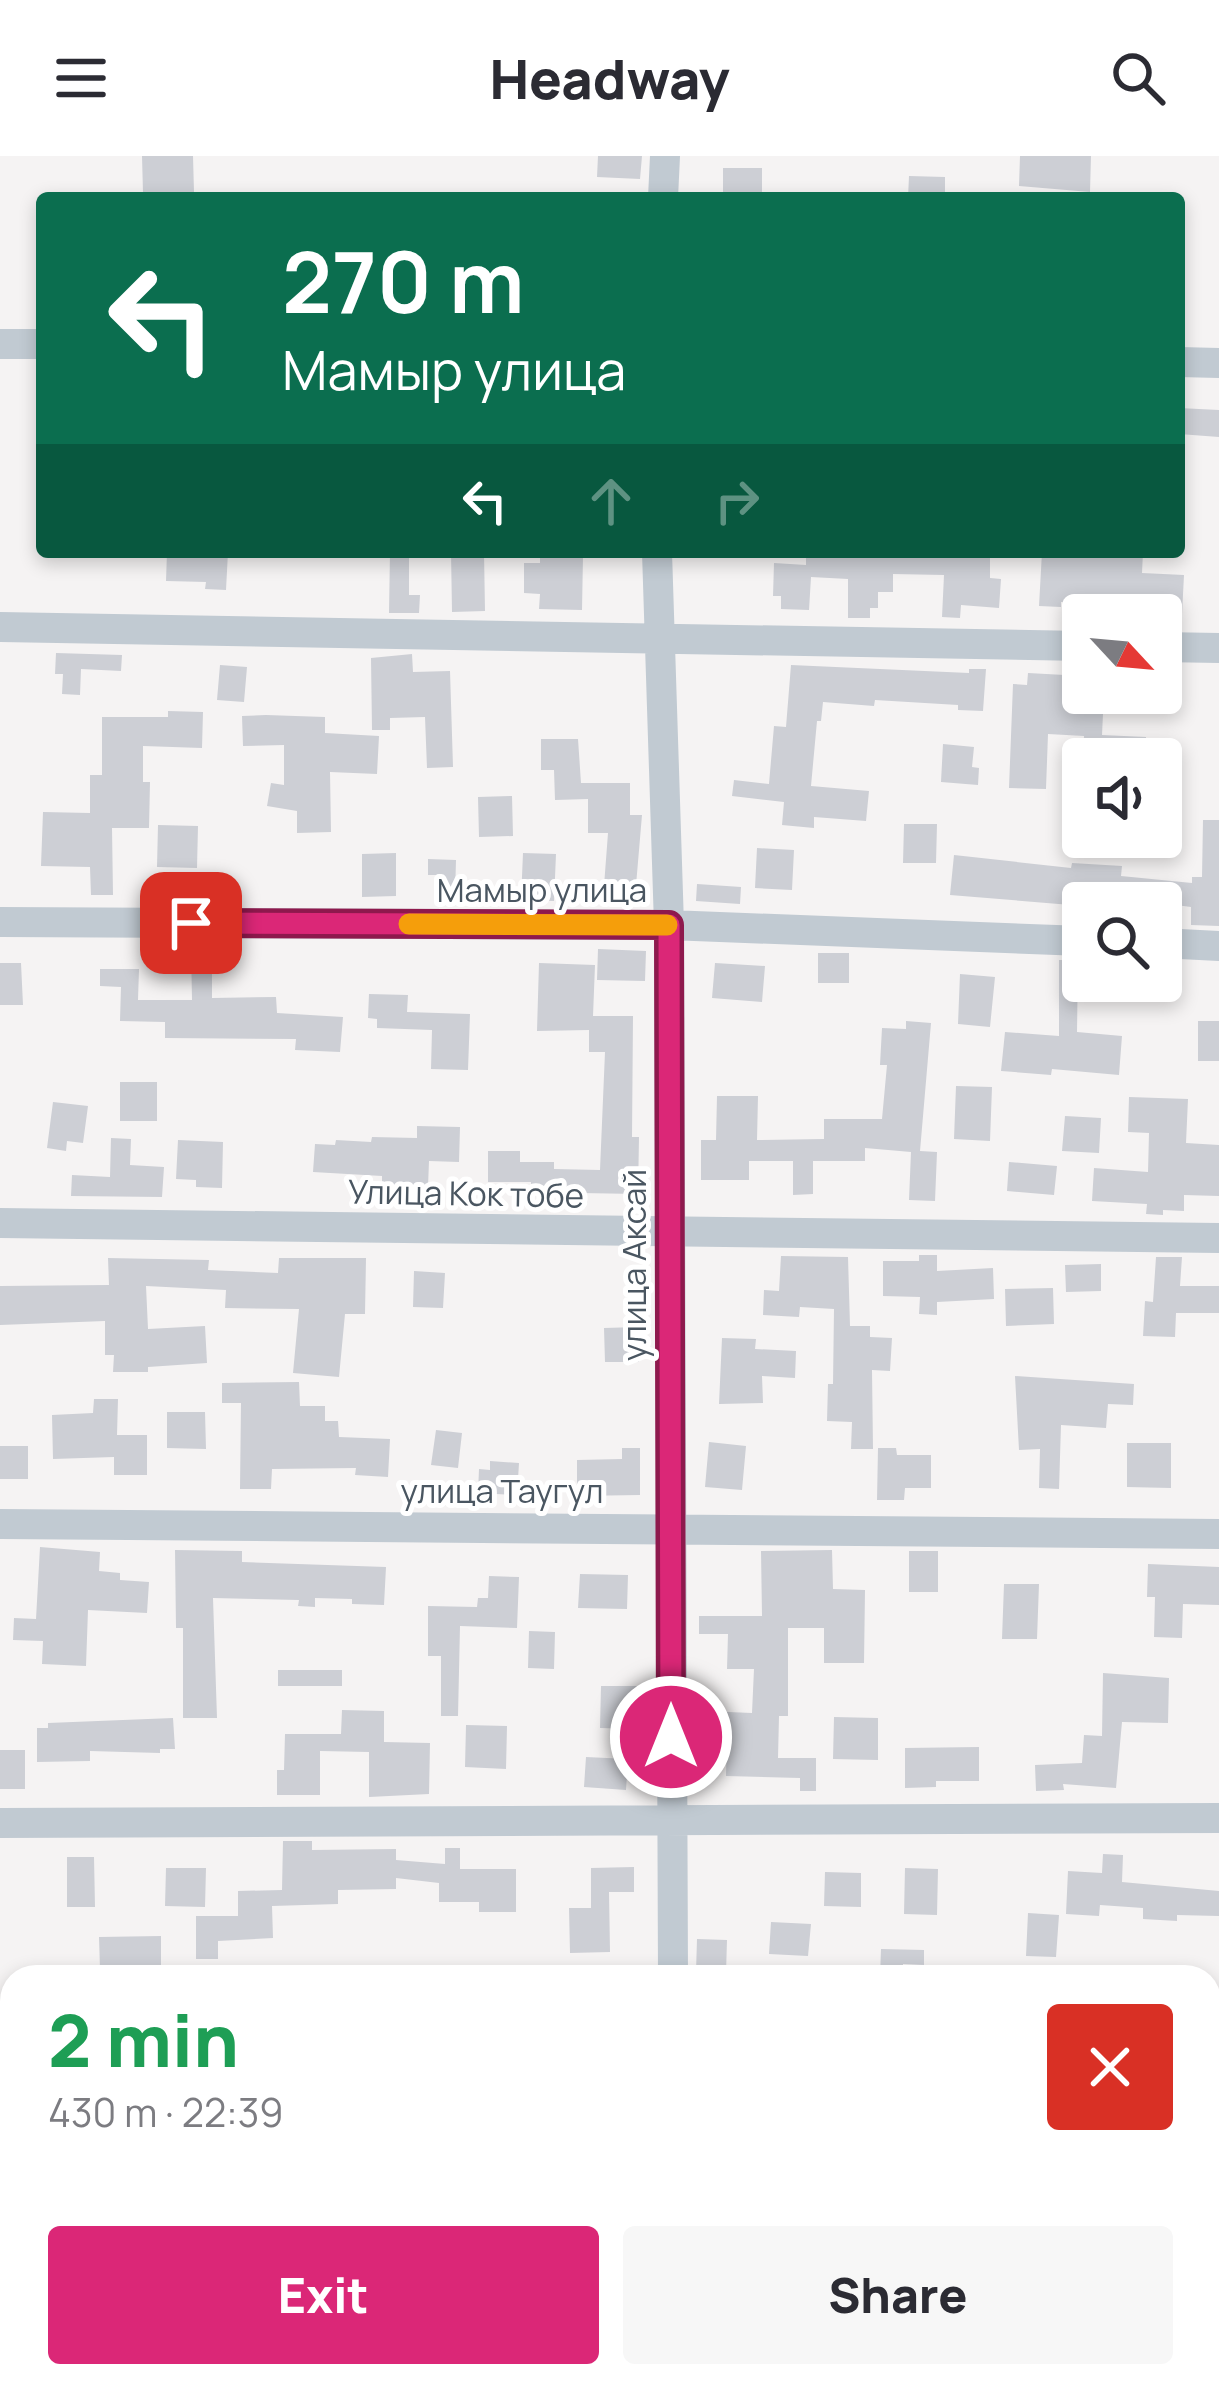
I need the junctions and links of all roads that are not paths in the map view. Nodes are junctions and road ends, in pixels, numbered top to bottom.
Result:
1 (665, 156) edge
2 (663, 192) edge
3 (0, 344) edge
4 (36, 344) edge
5 (1185, 362) edge
6 (1219, 362) edge
7 (657, 558) edge
8 (0, 627) edge
9 (658, 639) junction
10 (1062, 646) edge
11 (1182, 647) edge
12 (1219, 648) edge
13 (0, 922) edge
14 (669, 925) junction
15 (1062, 939) edge
16 (1182, 945) edge
17 (1219, 946) edge
18 (0, 1223) edge
19 (668, 1231) junction
20 (1219, 1238) edge
21 (0, 1525) edge
22 (670, 1527) junction
23 (1219, 1534) edge
24 (1219, 1818) edge
25 (672, 1821) junction
26 (0, 1822) edge
27 (673, 1965) edge

1 - 2 street
3 - 4 street
5 - 6 street
7 - 9 street, улица Аксай
8 - 9 street
9 - 10 street
9 - 14 street, улица Аксай
11 - 12 street
13 - 14 street, Мамыр улица
14 - 15 street, Мамыр улица
14 - 19 street, улица Аксай
16 - 17 street
18 - 19 street, Улица Кок тобе
19 - 20 street, Улица Кок тобе
19 - 22 street, улица Аксай
21 - 22 street, улица Таугул
22 - 23 street, улица Таугул
22 - 25 street, улица Аксай
24 - 25 street
25 - 26 street
25 - 27 street, улица Аксай

